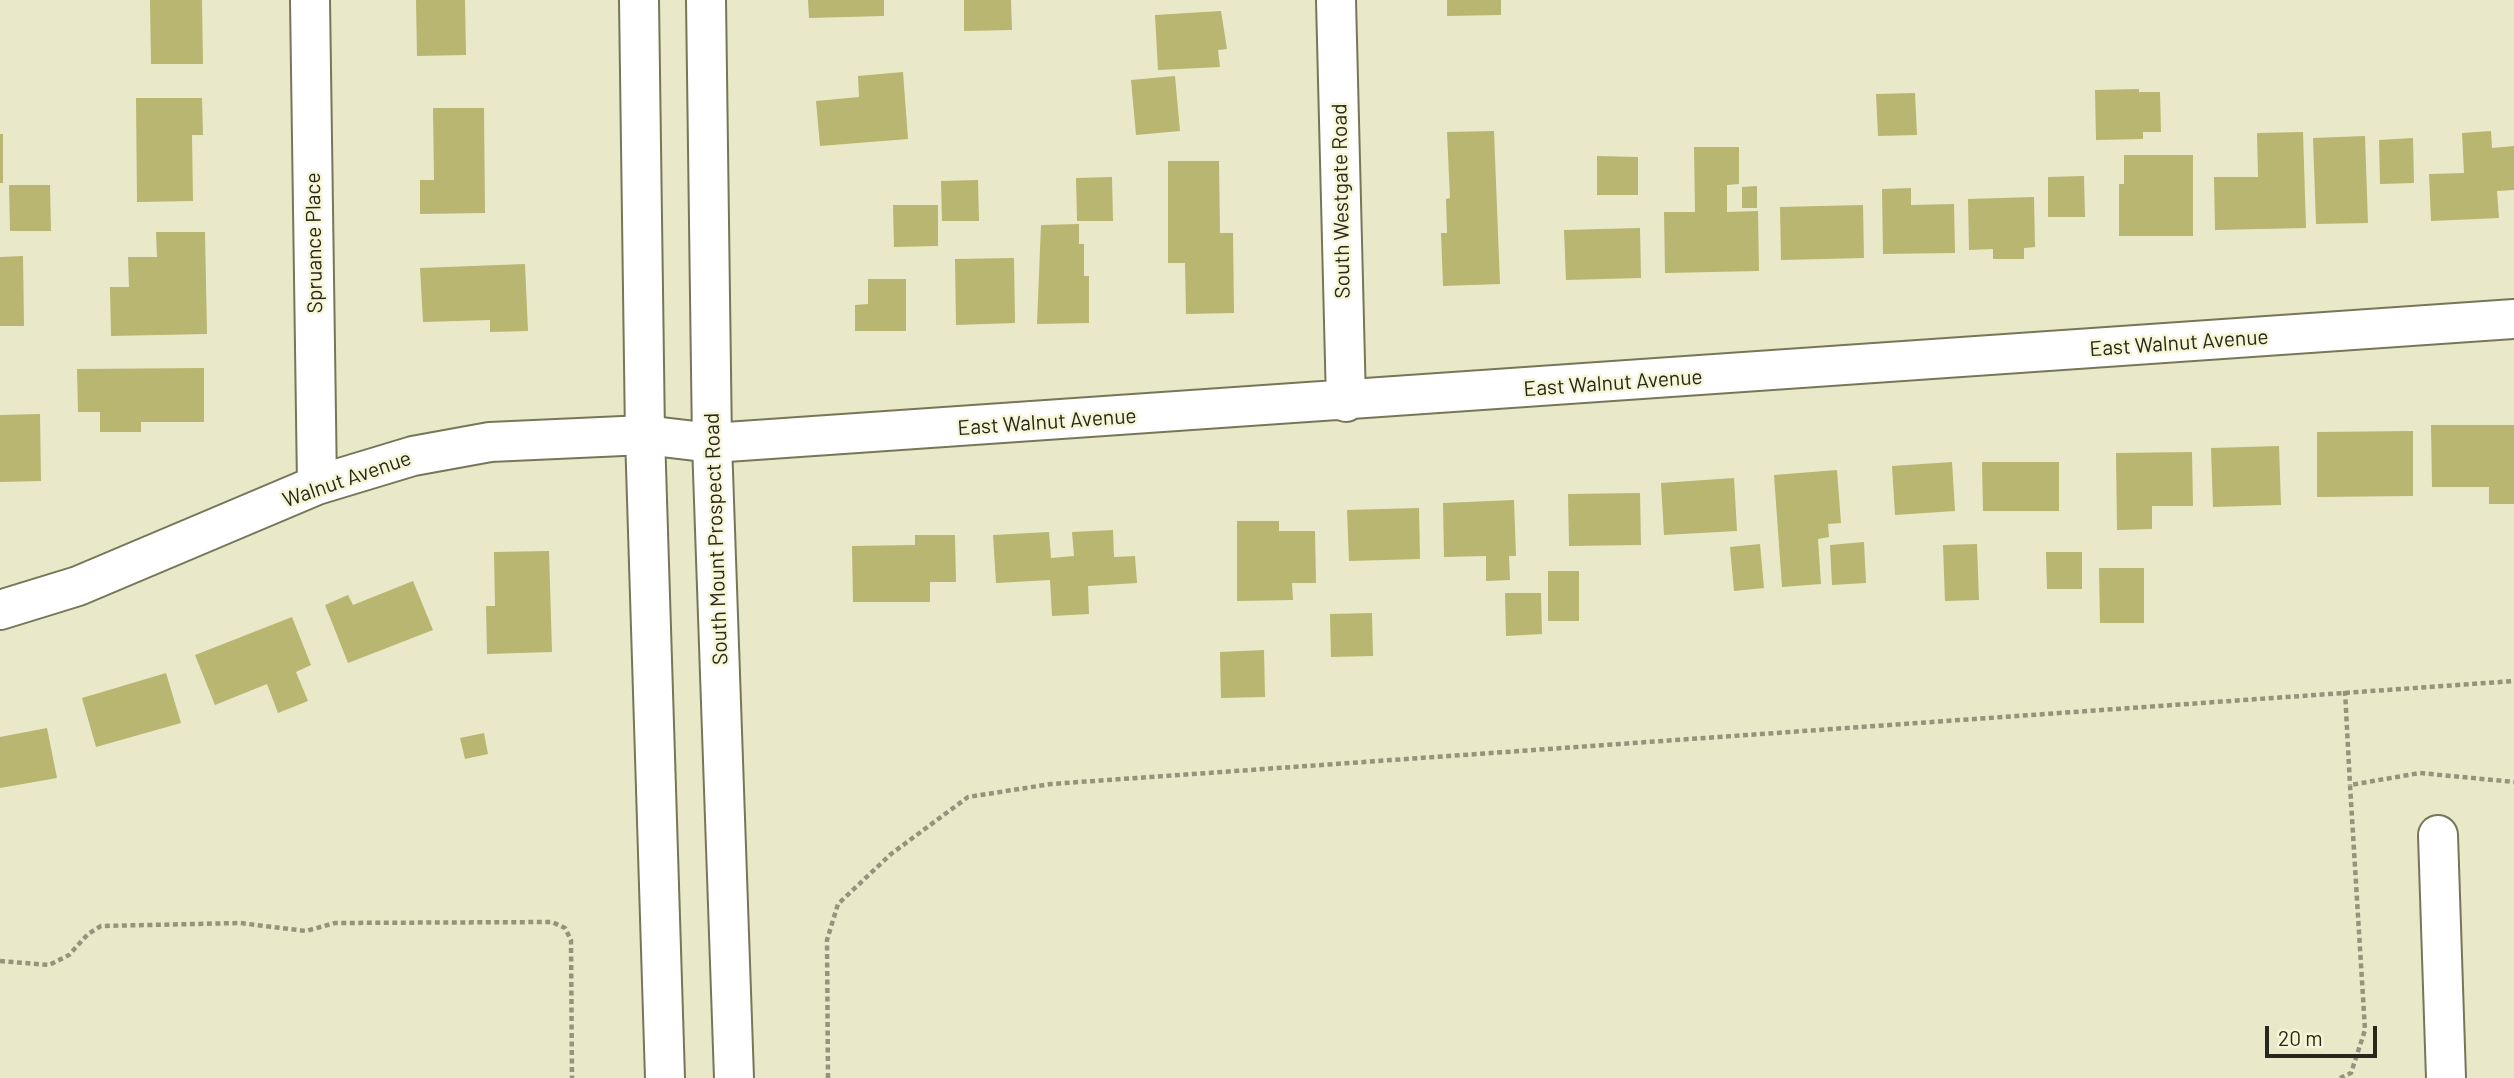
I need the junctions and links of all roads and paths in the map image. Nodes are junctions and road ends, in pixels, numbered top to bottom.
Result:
1 (310, 0) edge
2 (639, 0) edge
3 (706, 0) edge
4 (1336, 0) edge
5 (2514, 319) edge
6 (1346, 402) junction
7 (645, 435) junction
8 (712, 443) junction
9 (317, 485) junction
10 (0, 610) edge
11 (2514, 681) edge
12 (2345, 691) junction
13 (2514, 782) edge
14 (2350, 785) junction
15 (2438, 835) dead end
16 (0, 961) edge
17 (572, 1078) edge
18 (665, 1078) edge
19 (734, 1078) edge
20 (828, 1078) edge
21 (2340, 1078) edge
22 (2446, 1078) edge

1 - 9 street, Spruance Place
2 - 7 street
3 - 8 street, South Mount Prospect Road
4 - 6 street, South Westgate Road
5 - 6 street, East Walnut Avenue
6 - 8 street, East Walnut Avenue
7 - 8 street, Walnut Avenue
7 - 9 street, Walnut Avenue
7 - 18 street
8 - 19 street, South Mount Prospect Road
9 - 10 street, Walnut Avenue
11 - 12 path
12 - 14 path
12 - 20 path
13 - 14 path
14 - 21 path
15 - 22 street
16 - 17 path

